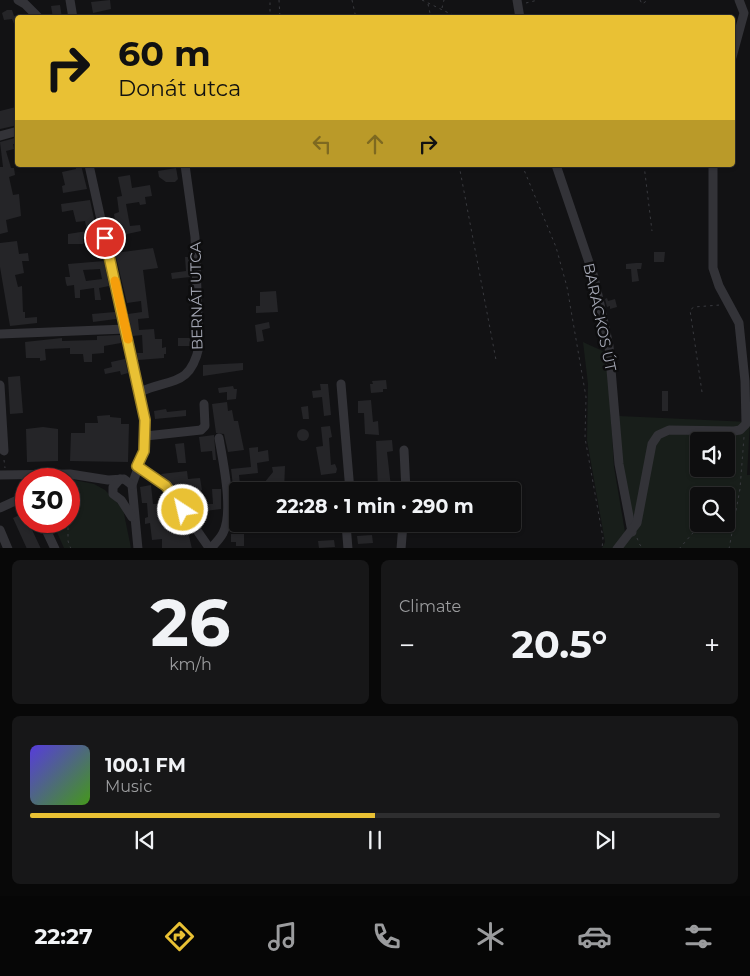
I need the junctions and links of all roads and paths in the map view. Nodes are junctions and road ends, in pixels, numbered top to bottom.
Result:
1 (18, 0) edge
2 (70, 0) edge
3 (270, 0) edge
4 (279, 0) edge
5 (352, 0) edge
6 (422, 0) edge
7 (444, 0) edge
8 (538, 0) edge
9 (640, 0) edge
10 (648, 0) edge
11 (739, 0) edge
12 (518, 2) edge
13 (428, 3) junction
14 (441, 9) junction
15 (747, 10) edge
16 (36, 15) edge
17 (72, 15) edge
18 (270, 15) edge
19 (280, 15) edge
20 (355, 15) edge
21 (430, 15) edge
22 (453, 15) edge
23 (520, 15) edge
24 (735, 48) edge
25 (15, 132) edge
26 (0, 136) edge
27 (88, 167) edge
28 (185, 167) edge
29 (459, 167) edge
30 (523, 167) edge
31 (557, 167) edge
32 (644, 167) edge
33 (713, 167) edge
34 (652, 231) dead end
35 (729, 302) junction
36 (126, 329) junction
37 (0, 334) edge
38 (496, 360) dead end
39 (341, 384) dead end
40 (0, 385) edge
41 (140, 392) junction
42 (702, 392) dead end
43 (204, 404) dead end
44 (746, 424) junction
45 (146, 436) junction
46 (219, 438) dead end
47 (404, 450) dead end
48 (4, 451) joint
49 (137, 466) junction
50 (3, 475) edge
51 (80, 476) edge
52 (93, 478) junction
53 (122, 479) junction
54 (349, 482) edge
55 (406, 482) edge
56 (132, 485) junction
57 (112, 491) junction
58 (132, 494) junction
59 (121, 500) junction
60 (15, 501) edge
61 (0, 508) edge
62 (227, 510) joint
63 (135, 522) junction
64 (0, 530) edge
65 (347, 532) edge
66 (402, 532) edge
67 (632, 532) junction
68 (693, 532) edge
69 (48, 533) edge
70 (68, 533) edge
71 (8, 548) edge
72 (55, 548) edge
73 (72, 548) edge
74 (138, 548) edge
75 (210, 548) edge
76 (348, 548) edge
77 (401, 548) edge
78 (602, 548) edge
79 (617, 548) edge
80 (644, 548) edge
81 (679, 548) edge
82 (729, 548) edge

1 - 16 street
2 - 17 street
3 - 18 path
4 - 19 path
5 - 20 path
6 - 13 path
7 - 14 path
8 - 12 path
9 - 10 path
11 - 15 street
12 - 23 street
13 - 14 path
13 - 21 path
14 - 22 path
15 - 24 street
25 - 26 street
27 - 36 street
28 - 41 street, BERNÁT UTCA
29 - 38 path
30 - 78 path
31 - 67 street, BARACKOS ÚT
32 - 34 path
33 - 35 street
35 - 42 path
35 - 44 street
36 - 37 street
36 - 41 street
39 - 54 street
40 - 48 street
41 - 45 street
43 - 45 street
44 - 67 street
44 - 82 path
45 - 49 street
46 - 62 street
47 - 55 street
48 - 50 path
49 - 53 street
49 - 56 street
49 - 75 street
51 - 52 street
52 - 53 street
52 - 57 street
53 - 56 street
53 - 57 street
56 - 58 street
57 - 59 street
58 - 59 street
58 - 63 street
59 - 63 street
60 - 61 street
62 - 75 street
63 - 74 street
64 - 71 street
65 - 76 street
66 - 77 street
67 - 79 street
67 - 80 path
68 - 81 path
69 - 72 street
70 - 73 path

